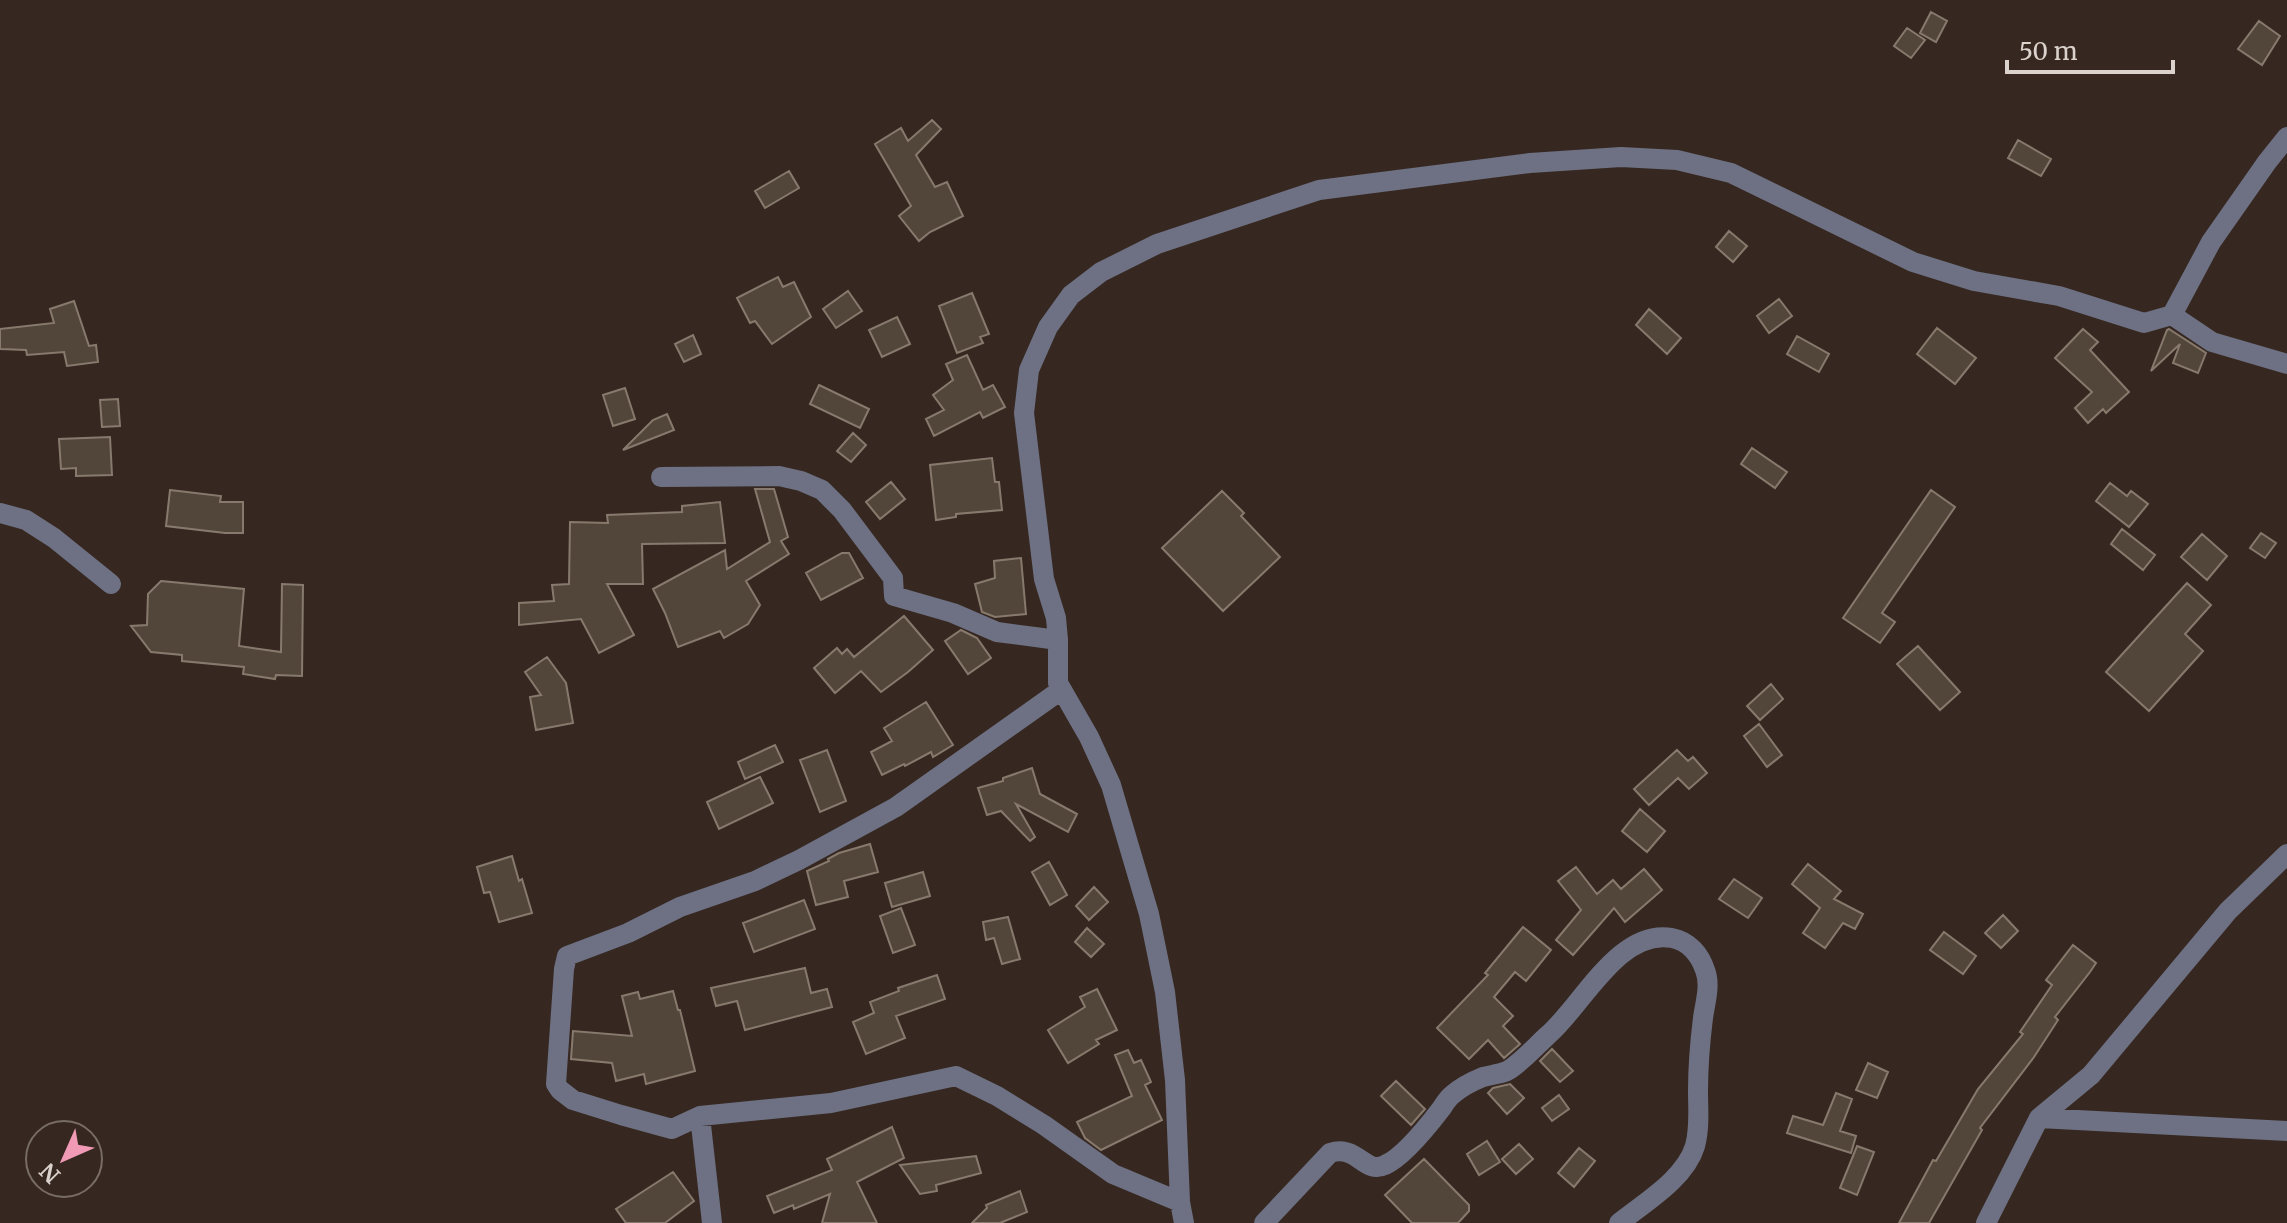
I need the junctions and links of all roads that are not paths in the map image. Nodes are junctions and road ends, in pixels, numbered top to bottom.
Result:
1 (2287, 137) edge
2 (2172, 315) junction
3 (2287, 364) edge
4 (661, 477) dead end
5 (0, 513) edge
6 (111, 584) dead end
7 (1058, 640) junction
8 (1061, 690) junction
9 (2287, 854) edge
10 (700, 1116) junction
11 (2039, 1118) junction
12 (2287, 1131) edge
13 (1180, 1202) junction
14 (712, 1223) edge
15 (1184, 1223) edge
16 (1264, 1223) edge
17 (1619, 1223) edge
18 (1986, 1223) edge

1 - 2 street
2 - 3 street
2 - 7 street
4 - 7 street
5 - 6 street
7 - 8 street
8 - 10 street
8 - 13 street
9 - 11 street
10 - 13 street
10 - 14 street
11 - 12 street
11 - 18 street
13 - 15 street
16 - 17 street

